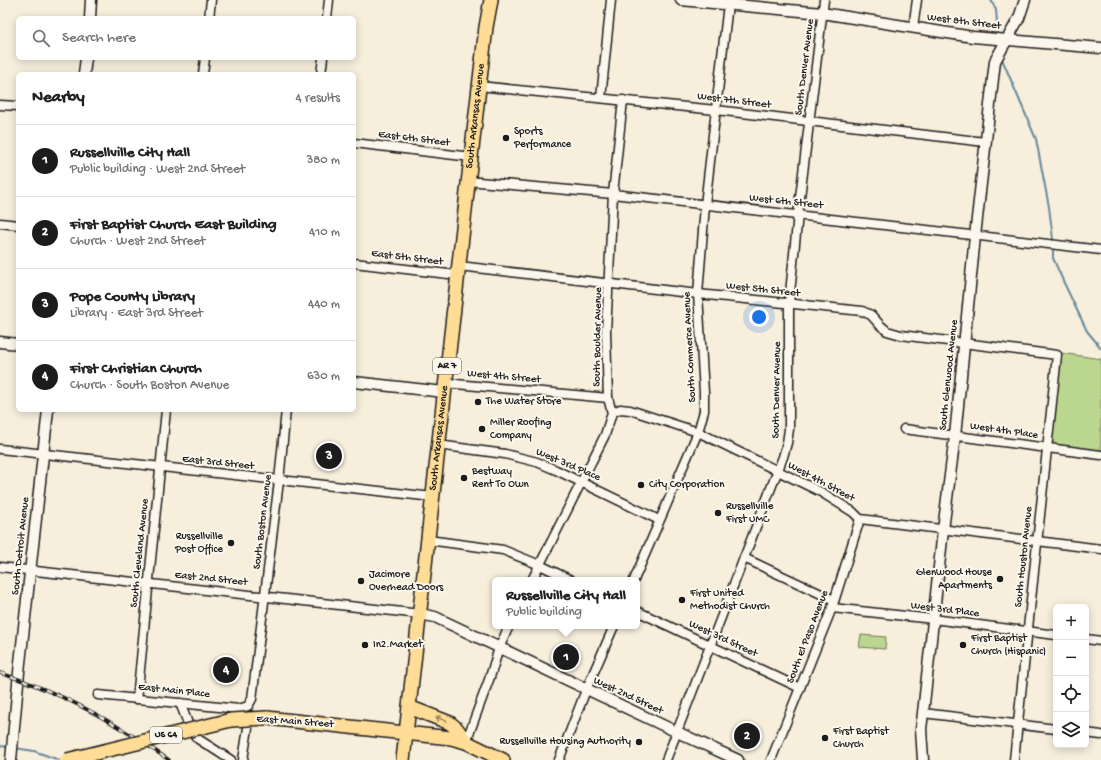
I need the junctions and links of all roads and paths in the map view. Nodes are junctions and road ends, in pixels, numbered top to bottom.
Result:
1 (91, 0) edge
2 (211, 0) edge
3 (329, 0) edge
4 (491, 0) edge
5 (611, 0) edge
6 (681, 0) edge
7 (824, 0) edge
8 (917, 0) edge
9 (1025, 0) edge
10 (728, 4) junction
11 (822, 13) junction
12 (90, 16) edge
13 (209, 16) edge
14 (327, 16) edge
15 (912, 27) junction
16 (1006, 39) junction
17 (1101, 48) edge
18 (86, 60) edge
19 (205, 60) edge
20 (323, 60) edge
21 (84, 72) edge
22 (203, 72) edge
23 (321, 72) edge
24 (479, 86) junction
25 (602, 98) junction
26 (623, 100) junction
27 (0, 105) edge
28 (16, 106) edge
29 (716, 110) junction
30 (810, 121) junction
31 (985, 142) junction
32 (356, 143) edge
33 (471, 157) junction
34 (468, 181) junction
35 (613, 194) junction
36 (705, 205) junction
37 (798, 214) junction
38 (0, 223) edge
39 (16, 225) edge
40 (975, 236) junction
41 (1101, 250) edge
42 (356, 263) edge
43 (458, 270) junction
44 (610, 284) junction
45 (698, 294) junction
46 (789, 303) junction
47 (0, 342) edge
48 (964, 343) junction
49 (16, 344) edge
50 (1057, 355) joint
51 (356, 382) edge
52 (445, 388) junction
53 (608, 398) junction
54 (48, 412) edge
55 (166, 412) edge
56 (286, 412) edge
57 (612, 412) junction
58 (904, 429) dead end
59 (698, 432) junction
60 (955, 436) junction
61 (438, 445) junction
62 (1046, 448) junction
63 (0, 449) edge
64 (44, 454) junction
65 (1101, 455) edge
66 (160, 467) junction
67 (777, 471) junction
68 (279, 481) junction
69 (581, 482) junction
70 (433, 497) junction
71 (659, 520) junction
72 (860, 520) junction
73 (943, 530) junction
74 (428, 540) junction
75 (1036, 541) junction
76 (1101, 549) edge
77 (744, 558) junction
78 (540, 565) junction
79 (0, 568) edge
80 (31, 571) junction
81 (534, 577) edge
82 (565, 577) edge
83 (635, 577) edge
84 (148, 584) junction
85 (265, 596) junction
86 (833, 604) junction
87 (640, 612) edge
88 (420, 614) junction
89 (933, 619) junction
90 (508, 629) edge
91 (613, 629) edge
92 (1027, 632) junction
93 (1053, 635) edge
94 (1089, 639) edge
95 (1101, 641) edge
96 (710, 645) junction
97 (499, 648) junction
98 (800, 688) junction
99 (586, 690) junction
100 (98, 695) dead end
101 (137, 699) junction
102 (250, 702) junction
103 (180, 703) junction
104 (409, 707) junction
105 (923, 713) junction
106 (1017, 724) junction
107 (1053, 729) edge
108 (677, 732) junction
109 (406, 733) junction
110 (1089, 733) edge
111 (1101, 735) edge
112 (466, 742) junction
113 (11, 758) edge
114 (68, 760) edge
115 (231, 760) edge
116 (243, 760) edge
117 (403, 760) edge
118 (502, 760) edge
119 (559, 760) edge
120 (666, 760) edge
121 (738, 760) edge
122 (771, 760) edge
123 (923, 760) edge
124 (1014, 760) edge

1 - 12 street
2 - 13 street
3 - 14 street
4 - 24 main road, South Arkansas Avenue / AR 7
5 - 25 street
6 - 10 street, West 8th Street
7 - 11 street, South Denver Avenue
8 - 15 street
9 - 16 street, South Glenwood Avenue
10 - 11 street, West 8th Street
10 - 29 street, South Commerce Avenue
11 - 15 street, West 8th Street
11 - 30 street, South Denver Avenue
15 - 16 street, West 8th Street
16 - 17 street, West 8th Street
16 - 31 street, South Glenwood Avenue
18 - 21 street
19 - 22 street
20 - 23 street
24 - 25 street, West 7th Street
24 - 33 main road, South Arkansas Avenue / AR 7
25 - 26 street, West 7th Street
26 - 29 street, West 7th Street
26 - 35 street, South Boulder Avenue
27 - 28 street
29 - 30 street, West 7th Street
29 - 36 street, South Commerce Avenue
30 - 31 street, West 7th Street
30 - 37 street, South Denver Avenue
31 - 40 street, South Glenwood Avenue
32 - 33 street, East 6th Street
33 - 34 main road, South Arkansas Avenue / AR 7
34 - 35 street, West 6th Street
34 - 43 main road, South Arkansas Avenue / AR 7
35 - 36 street, West 6th Street
35 - 44 street, South Boulder Avenue
36 - 37 street, West 6th Street
36 - 45 street, South Commerce Avenue
37 - 40 street, West 6th Street
37 - 46 street, South Denver Avenue
38 - 39 street
40 - 41 street, West 6th Street
40 - 48 street, South Glenwood Avenue
42 - 43 street, East 5th Street
43 - 44 street, West 5th Street
43 - 52 main road, South Arkansas Avenue / AR 7
44 - 45 street, West 5th Street
44 - 53 street, South Boulder Avenue
45 - 46 street, West 5th Street
45 - 59 street, South Commerce Avenue
46 - 48 street, West 5th Street
46 - 67 street, South Denver Avenue
47 - 49 street
48 - 50 street, West 5th Street
48 - 60 street, South Glenwood Avenue
50 - 62 street, South Houston Avenue
51 - 52 street
52 - 53 street, West 4th Street
52 - 61 main road, South Arkansas Avenue / AR 7
53 - 57 street, South Boulder Avenue
54 - 64 street, South Detroit Avenue
55 - 66 street, South Cleveland Avenue
56 - 68 street, South Boston Avenue
57 - 59 street, West 4th Street
57 - 69 street
58 - 60 street, West 4th Place
59 - 67 street, West 4th Street
59 - 71 street, South Commerce Avenue
60 - 62 street, West 4th Place
60 - 73 street, South Glenwood Avenue
61 - 69 street, West 3rd Place
61 - 70 main road, South Arkansas Avenue / AR 7
62 - 65 street, West 4th Place
62 - 75 street, South Houston Avenue
63 - 64 street, East 3rd Street
64 - 66 street, East 3rd Street
64 - 80 street, South Detroit Avenue
66 - 68 street, East 3rd Street
66 - 84 street, South Cleveland Avenue
67 - 72 street, West 4th Street
67 - 77 street, South Denver Avenue
68 - 70 street, East 3rd Street
68 - 85 street, South Boston Avenue
69 - 71 street, West 3rd Place
69 - 78 street
70 - 74 main road, South Arkansas Avenue / AR 7
71 - 83 street, South Commerce Avenue
72 - 73 street
72 - 86 street, South El Paso Avenue
73 - 75 street
73 - 89 street, South Glenwood Avenue
74 - 78 street
74 - 88 main road, South Arkansas Avenue / AR 7
75 - 76 street
75 - 92 street, South Houston Avenue
77 - 86 street, West 3rd Place
77 - 96 street, South Denver Avenue
78 - 81 street
78 - 82 street
79 - 80 street, East 2nd Street
80 - 84 street, East 2nd Street
80 - 113 street, South Detroit Avenue
84 - 85 street, East 2nd Street
84 - 101 street, South Cleveland Avenue
85 - 88 street, East 2nd Street
85 - 102 street, South Boston Avenue
86 - 89 street, West 3rd Place
86 - 98 street, South El Paso Avenue
87 - 96 street, West 3rd Street
88 - 97 street, West 2nd Street
88 - 104 main road, South Arkansas Avenue / AR 7
89 - 92 street, West 3rd Place
89 - 105 street, South Glenwood Avenue
90 - 97 street
91 - 99 street
92 - 93 street, West 3rd Place
92 - 106 street, South Houston Avenue
94 - 95 street
96 - 98 street, West 3rd Street
96 - 108 street, South Denver Avenue
97 - 99 street, West 2nd Street
97 - 112 street
98 - 122 street, South El Paso Avenue
99 - 108 street, West 2nd Street
99 - 119 street
100 - 101 street, East Main Place
101 - 103 street, East Main Place
102 - 103 street, East Main Place
102 - 116 street, South Boston Avenue
103 - 115 street
104 - 109 main road, South Arkansas Avenue / AR 7
112 -> 104 main road
105 - 106 street
105 - 123 street, South Glenwood Avenue
106 - 107 street
106 - 124 street, South Houston Avenue
108 - 120 street, South Denver Avenue
108 - 121 street, West 2nd Street
109 - 112 main road, US 64
109 - 114 main road, East Main Street / US 64, bridge
109 - 117 main road, AR 7
110 - 111 street
112 - 118 main road, US 64

